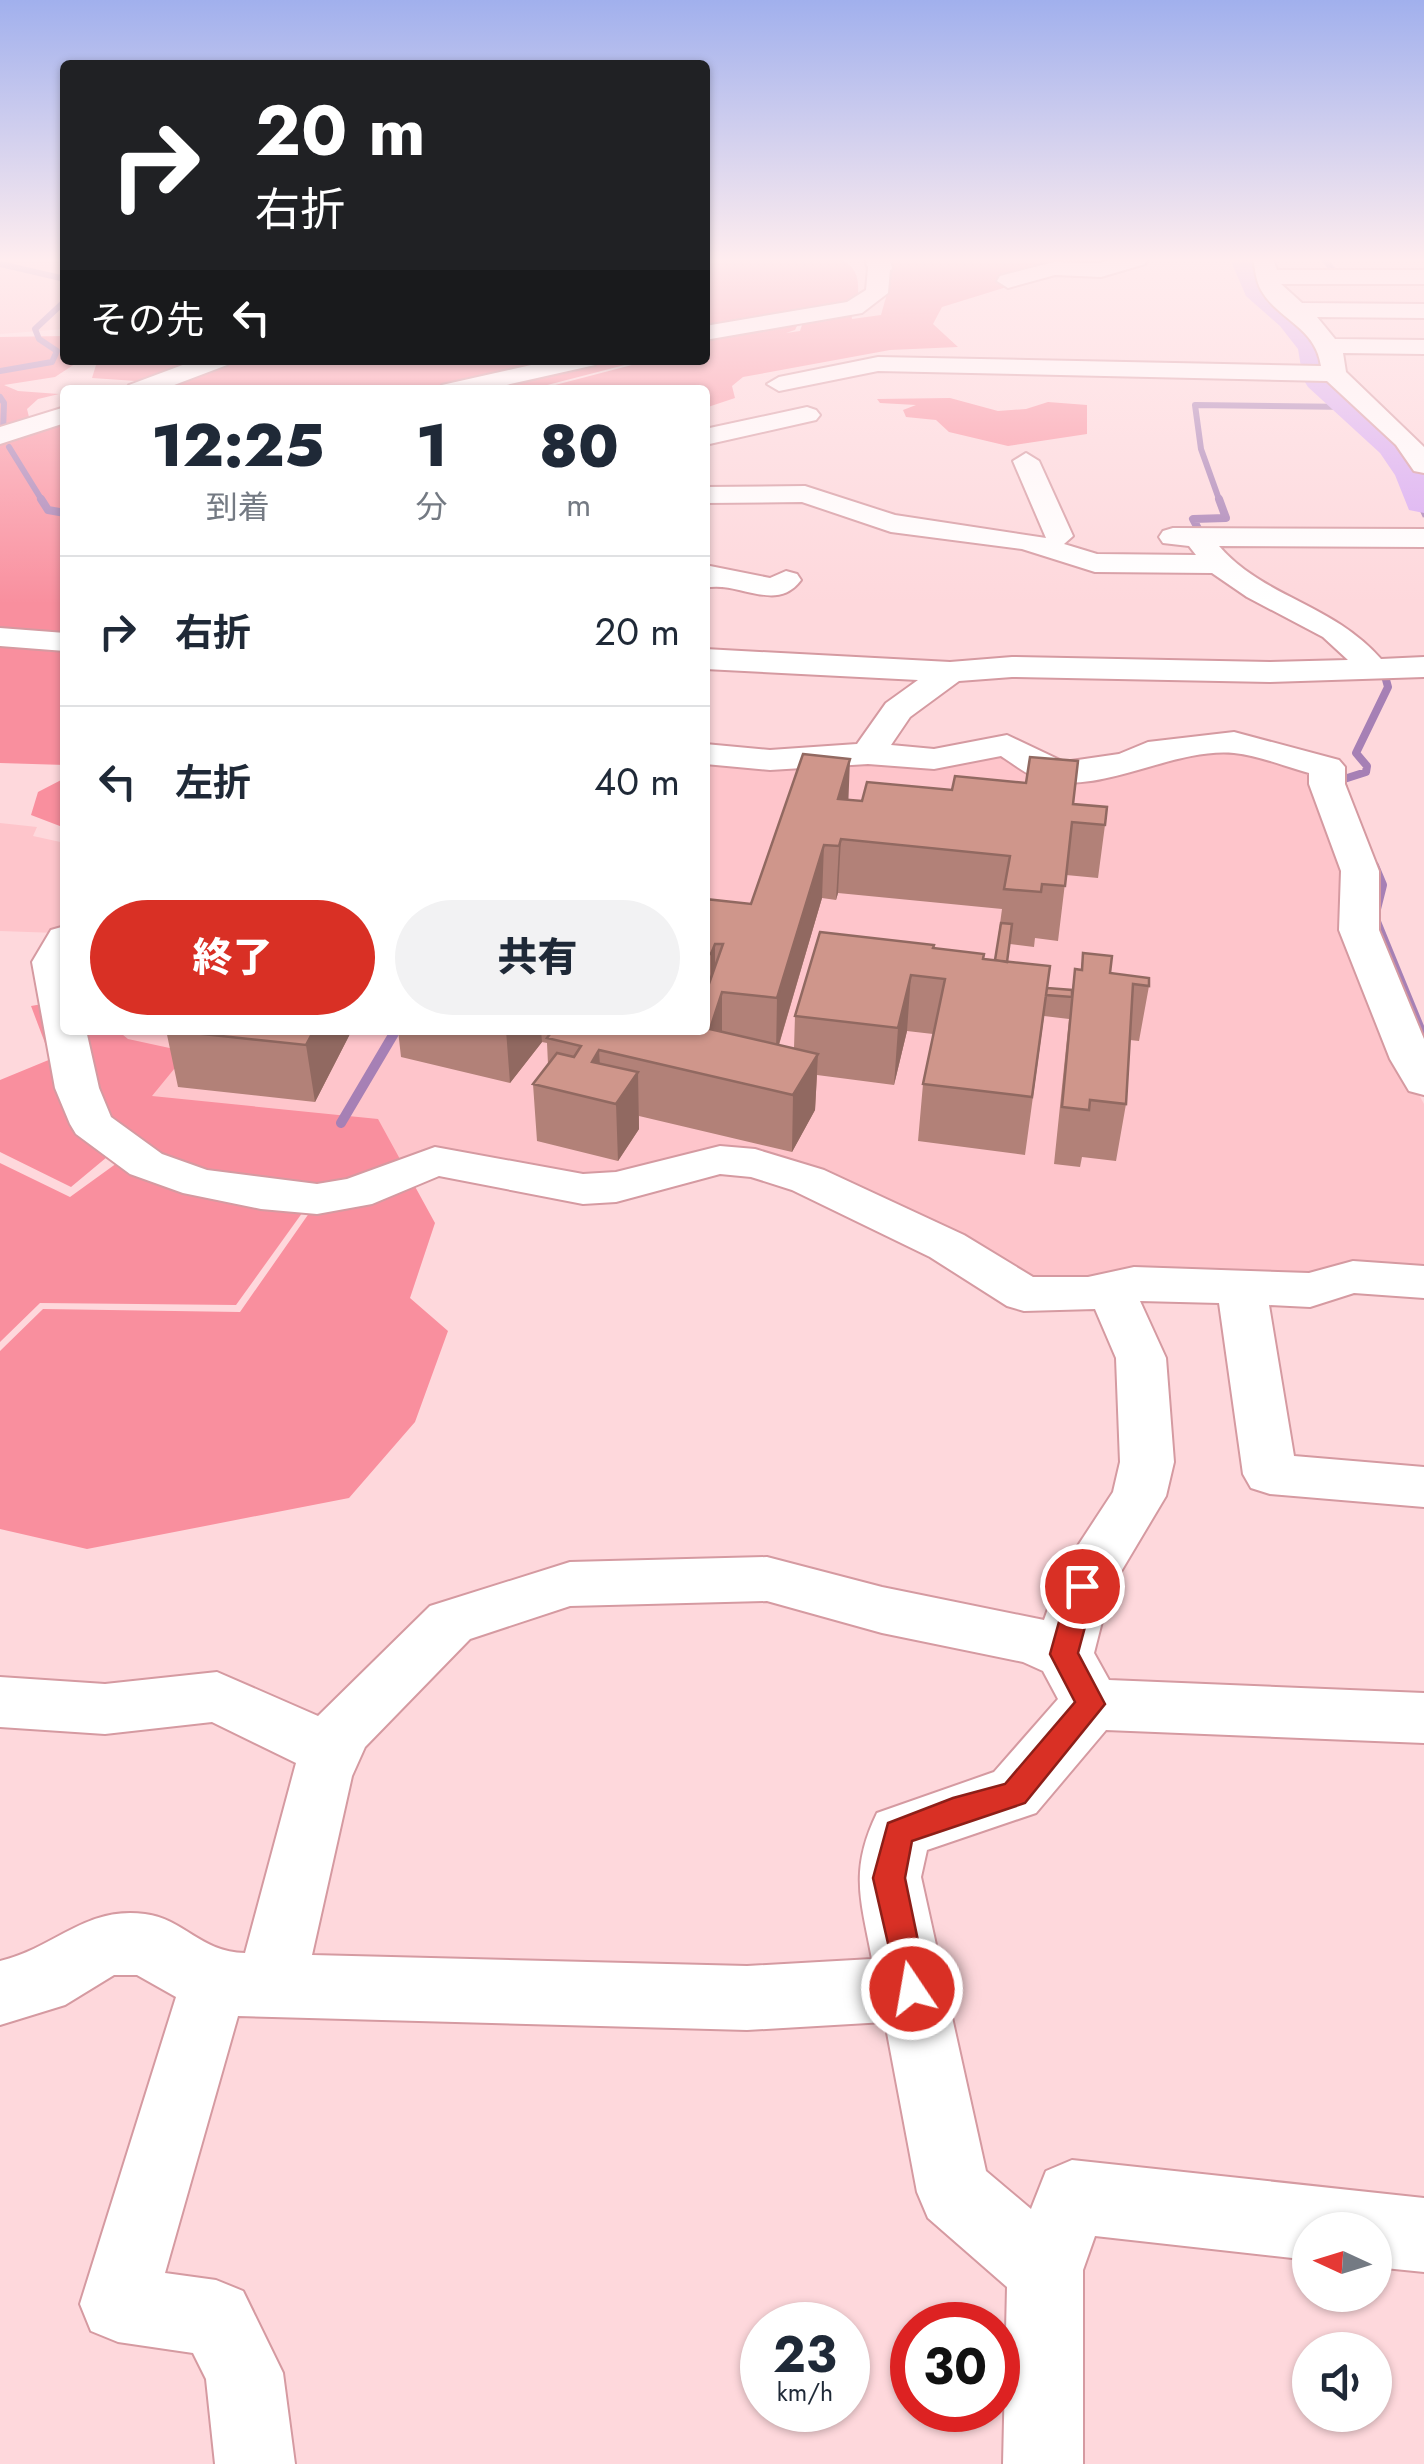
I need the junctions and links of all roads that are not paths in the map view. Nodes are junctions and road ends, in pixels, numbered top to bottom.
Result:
1 (181, 374) edge
2 (523, 374) edge
3 (829, 374) edge
4 (1333, 374) edge
5 (780, 384) dead end
6 (151, 385) edge
7 (474, 385) edge
8 (808, 415) dead end
9 (60, 417) edge
10 (0, 436) edge
11 (710, 436) edge
12 (1415, 439) edge
13 (60, 440) edge
14 (0, 446) edge
15 (1026, 461) dead end
16 (1424, 465) edge
17 (710, 495) edge
18 (1058, 536) junction
19 (1424, 538) edge
20 (1008, 539) junction
21 (1205, 544) junction
22 (786, 580) dead end
23 (712, 590) edge
24 (0, 637) edge
25 (60, 642) edge
26 (710, 659) edge
27 (1424, 668) edge
28 (1373, 669) junction
29 (950, 672) junction
30 (710, 754) edge
31 (868, 754) junction
32 (60, 947) edge
33 (60, 1003) edge
34 (66, 1035) edge
35 (1424, 1082) edge
36 (1424, 1282) edge
37 (1110, 1288) junction
38 (1242, 1289) junction
39 (1424, 1487) edge
40 (1077, 1679) junction
41 (0, 1702) edge
42 (1424, 1718) edge
43 (332, 1751) junction
44 (243, 1982) junction
45 (912, 1989) junction
46 (0, 1993) edge
47 (1424, 2235) edge
48 (1044, 2270) junction
49 (255, 2464) edge
50 (1042, 2464) edge

1 - 6 street
2 - 7 street
3 - 5 street
4 - 12 street
8 - 11 street
9 - 10 street
12 - 16 street
13 - 14 street
15 - 18 street
17 - 20 street
18 - 20 street
18 - 21 street
19 - 21 street
20 - 21 street
21 - 28 street
22 - 23 street
24 - 25 street
26 - 29 street
27 - 28 street
28 - 29 street
29 - 31 street
30 - 31 street
31 - 35 street
32 - 33 street
34 - 37 street
36 - 38 street
37 - 38 street
37 - 40 street
38 - 39 street
40 - 42 street
40 - 43 street
40 - 45 street
41 - 43 street
43 - 44 street
44 - 45 street
44 - 46 street
44 - 49 street
45 - 48 street
47 - 48 street
48 - 50 street

